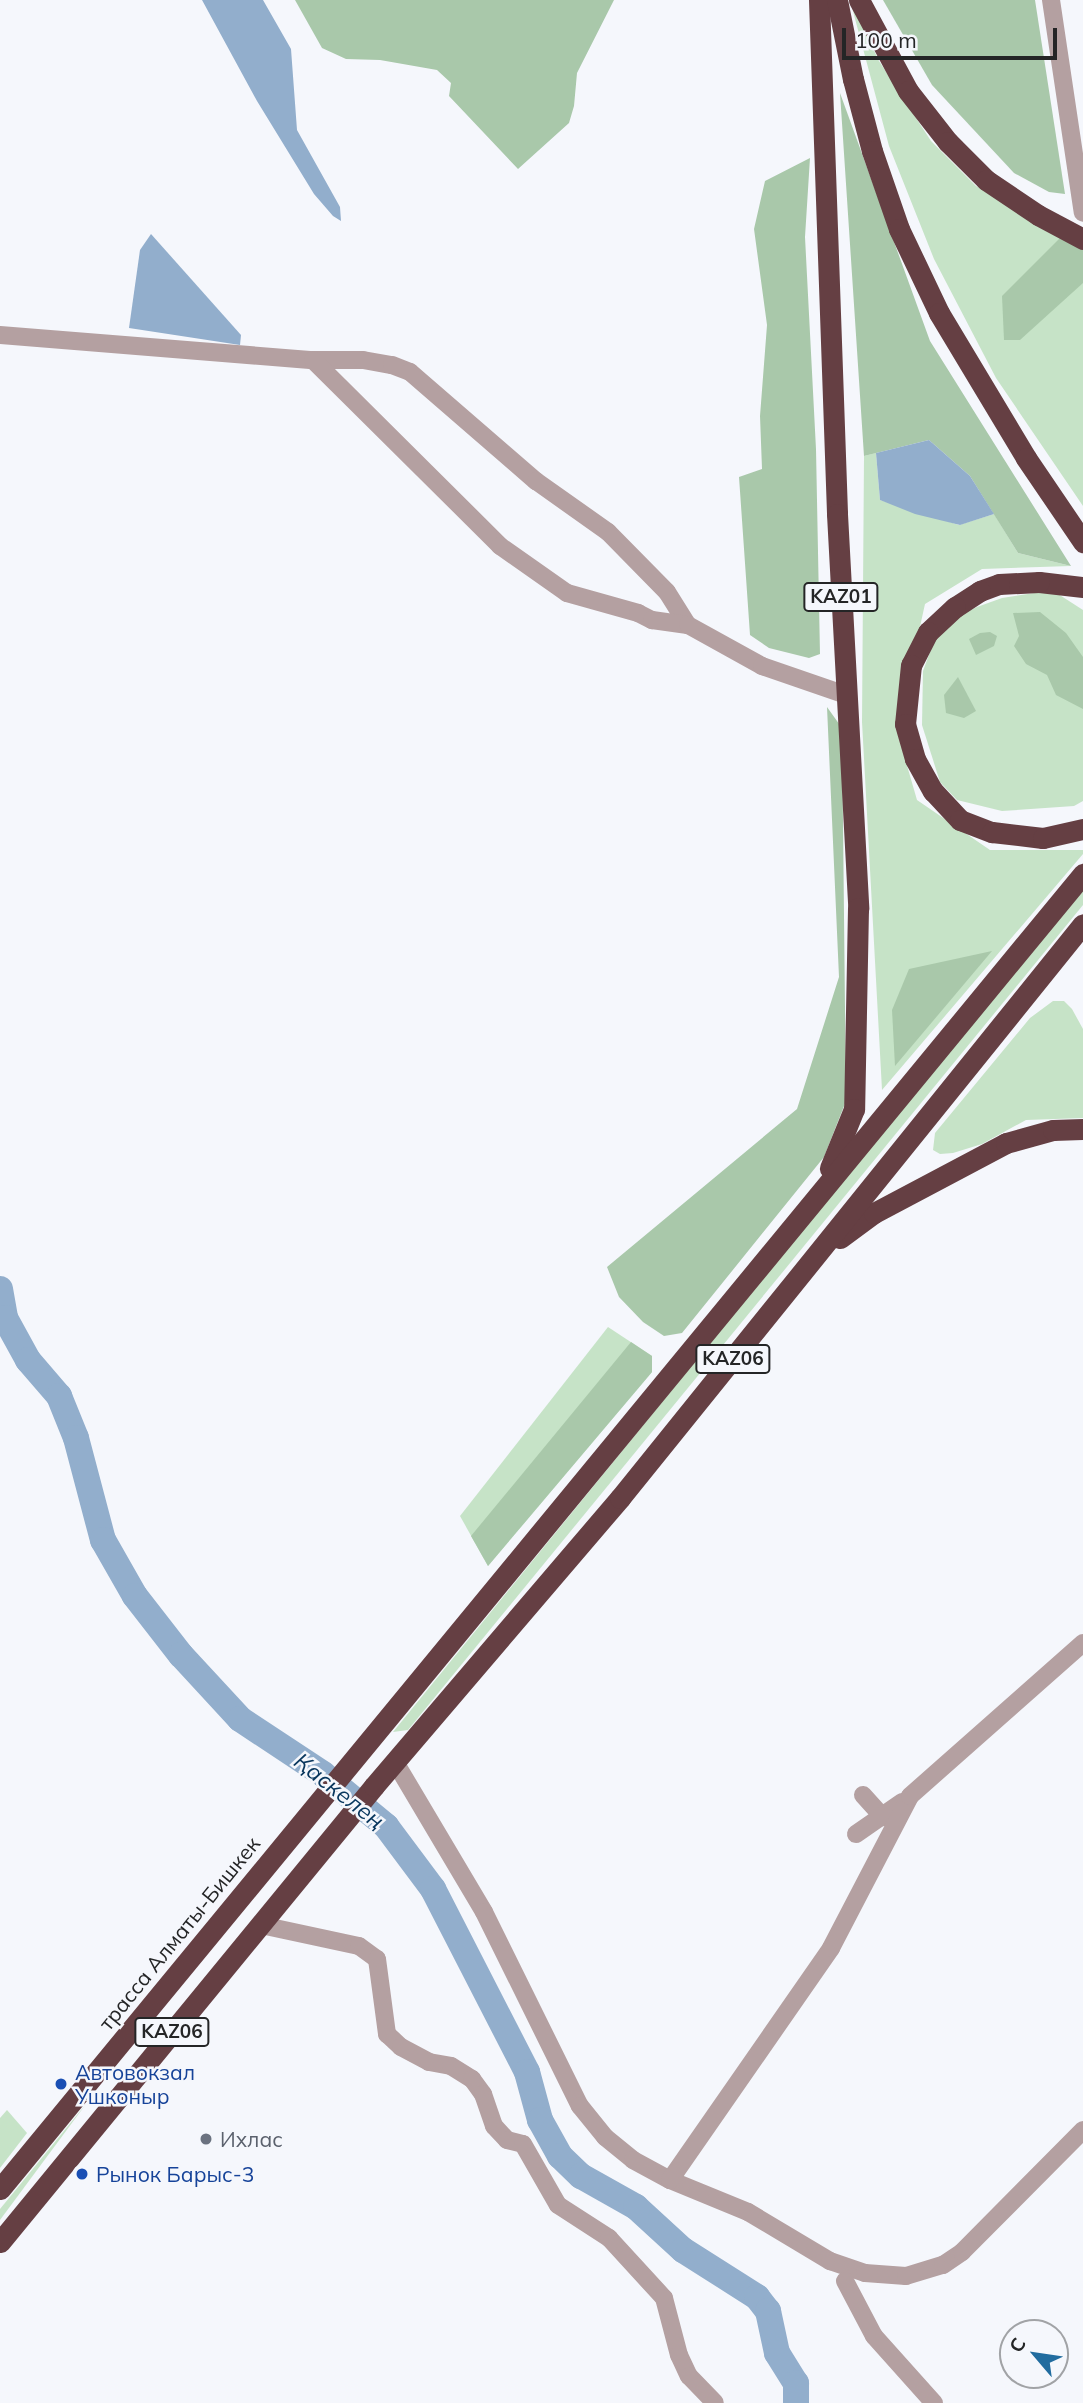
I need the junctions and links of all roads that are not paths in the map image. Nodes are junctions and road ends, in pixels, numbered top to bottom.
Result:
1 (819, 0) edge
2 (837, 0) edge
3 (859, 0) edge
4 (1051, 0) edge
5 (1083, 213) edge
6 (1083, 239) edge
7 (0, 335) edge
8 (313, 360) junction
9 (1083, 542) edge
10 (1083, 587) edge
11 (688, 625) junction
12 (846, 695) junction
13 (1083, 829) edge
14 (1083, 874) edge
15 (1083, 924) edge
16 (1083, 1129) edge
17 (822, 1187) junction
18 (792, 1286) junction
19 (1083, 1643) edge
20 (395, 1762) junction
21 (863, 1795) dead end
22 (910, 1796) junction
23 (883, 1817) junction
24 (856, 1834) dead end
25 (261, 1925) junction
26 (171, 1981) junction
27 (197, 2001) junction
28 (1083, 2130) edge
29 (670, 2180) junction
30 (0, 2189) edge
31 (0, 2242) edge
32 (845, 2281) dead end
33 (715, 2403) edge
34 (934, 2403) edge

1 - 12 highway, KАZ01
2 - 9 highway
3 - 6 highway
4 - 5 street
7 - 8 street
8 - 11 street
8 - 11 street
10 - 13 highway
11 - 12 street
12 - 17 highway, KАZ01
14 - 17 highway, KАZ06
15 - 18 highway, KАZ06
16 - 18 highway
17 - 26 highway, трасса Алматы-Бишкек / KАZ06
18 - 20 highway, KАZ06
19 - 22 street
20 - 25 highway, KАZ06
20 - 29 street
21 - 23 street
22 - 23 street
22 - 29 street
23 - 24 street
25 - 27 highway, KАZ06
25 - 33 street
26 - 27 highway
26 - 30 highway, трасса Алматы-Бишкек / KАZ06
27 - 31 highway, KАZ06
28 - 29 street
32 - 34 street

